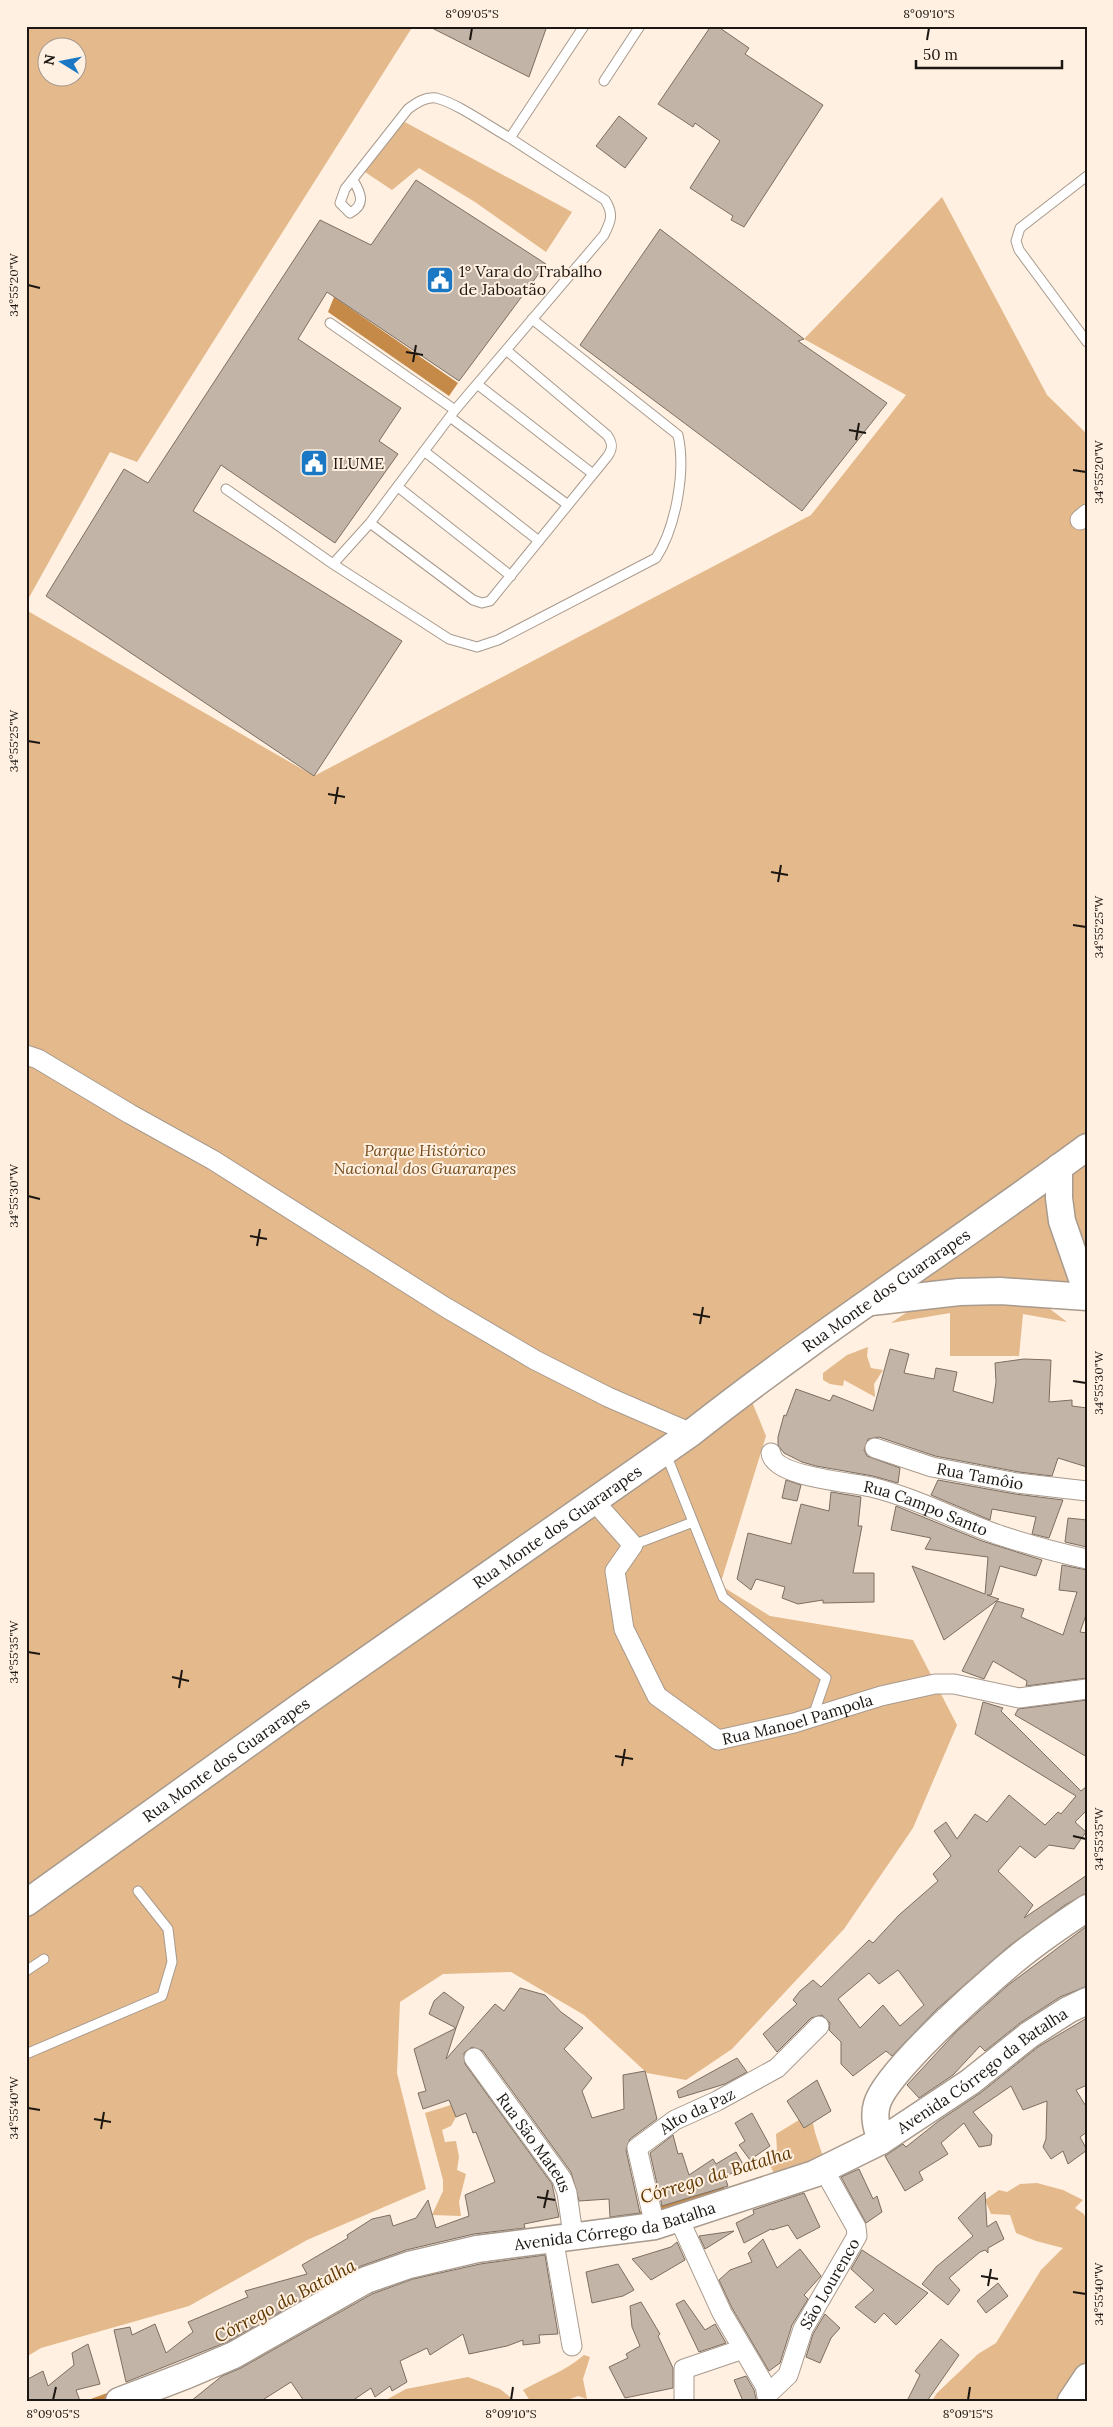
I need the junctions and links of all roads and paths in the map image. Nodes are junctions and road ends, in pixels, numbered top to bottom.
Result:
1 (584, 26) edge
2 (640, 26) edge
3 (604, 81) dead end
4 (510, 138) junction
5 (1087, 176) edge
6 (353, 180) dead end
7 (532, 318) junction
8 (330, 323) dead end
9 (1087, 342) edge
10 (506, 350) junction
11 (477, 384) junction
12 (452, 414) junction
13 (424, 451) junction
14 (593, 474) junction
15 (398, 487) junction
16 (226, 489) dead end
17 (568, 505) junction
18 (370, 523) junction
19 (539, 541) junction
20 (333, 564) junction
21 (510, 576) junction
22 (26, 1055) edge
23 (1087, 1147) edge
24 (1060, 1167) junction
25 (1087, 1295) edge
26 (868, 1302) junction
27 (691, 1432) junction
28 (875, 1448) dead end
29 (665, 1451) junction
30 (771, 1453) dead end
31 (1087, 1491) edge
32 (594, 1501) junction
33 (693, 1522) junction
34 (634, 1545) junction
35 (1087, 1559) edge
36 (1087, 1689) edge
37 (813, 1716) junction
38 (138, 1891) dead end
39 (26, 1904) edge
40 (1087, 1908) edge
41 (44, 1959) dead end
42 (26, 1971) edge
43 (1087, 2001) edge
44 (819, 2026) dead end
45 (26, 2054) edge
46 (474, 2058) dead end
47 (880, 2141) junction
48 (824, 2170) junction
49 (679, 2219) junction
50 (655, 2226) junction
51 (563, 2236) junction
52 (572, 2346) dead end
53 (744, 2349) junction
54 (1087, 2377) edge
55 (767, 2398) edge
56 (119, 2401) edge
57 (684, 2401) edge
58 (1071, 2401) edge

1 - 4 lane
2 - 3 lane
4 - 6 lane
4 - 7 lane
5 - 9 lane
7 - 10 lane
7 - 20 lane
8 - 12 lane
10 - 11 lane
10 - 14 lane
11 - 12 lane
11 - 14 lane
12 - 13 lane
12 - 17 lane
13 - 15 lane
13 - 19 lane
14 - 17 lane
15 - 18 lane
15 - 21 lane
16 - 20 lane
17 - 19 lane
18 - 20 lane
18 - 21 lane
19 - 21 lane
22 - 27 street
23 - 24 street, Rua Monte dos Guararapes
24 - 25 street
24 - 26 street, Rua Monte dos Guararapes
25 - 26 street
26 - 27 street, Rua Monte dos Guararapes
27 - 29 street, Rua Monte dos Guararapes
28 - 31 street, Rua Tamôio
29 - 32 street, Rua Monte dos Guararapes
29 - 33 lane
30 - 35 street, Rua Campo Santo
32 - 34 street
32 - 39 street, Rua Monte dos Guararapes
33 - 34 lane
33 - 37 lane
34 - 37 street, Rua Manoel Pampola
36 - 37 street, Rua Manoel Pampola
38 - 45 lane
40 - 47 street
41 - 42 lane
43 - 47 street, Avenida Córrego da Batalha
44 - 50 street, Alto da Paz
46 - 51 street, Rua São Mateus
47 - 48 street, Avenida Córrego da Batalha
48 - 49 street, Avenida Córrego da Batalha
48 - 55 street, São Lourenco
49 - 50 street, Avenida Córrego da Batalha
49 - 53 street
50 - 51 street, Avenida Córrego da Batalha
51 - 52 street, Rua São Mateus
51 - 56 street, Avenida Córrego da Batalha
53 - 55 street
53 - 57 street
54 - 58 street

